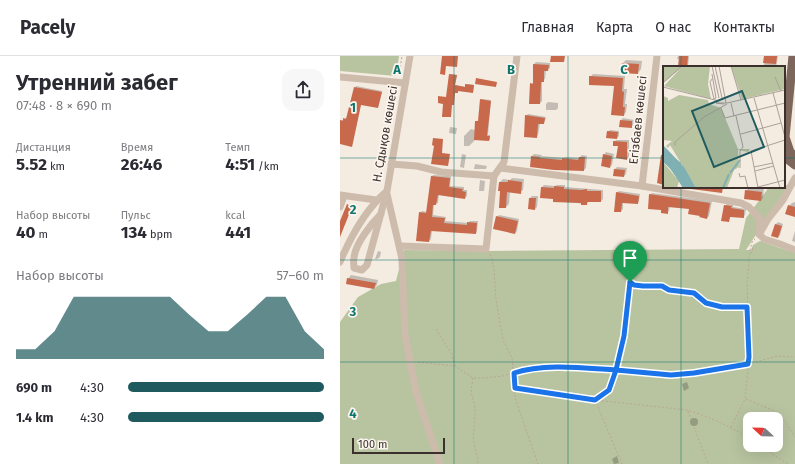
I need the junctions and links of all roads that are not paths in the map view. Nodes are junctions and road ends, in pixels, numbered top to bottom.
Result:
1 (410, 56) edge
2 (517, 56) edge
3 (656, 56) edge
4 (788, 56) edge
5 (793, 56) edge
6 (340, 78) edge
7 (785, 78) edge
8 (405, 83) junction
9 (790, 154) edge
10 (391, 164) junction
11 (795, 164) edge
12 (500, 168) junction
13 (494, 176) junction
14 (795, 178) edge
15 (642, 186) junction
16 (387, 191) junction
17 (342, 196) edge
18 (376, 200) junction
19 (340, 207) edge
20 (381, 214) junction
21 (759, 234) junction
22 (400, 246) junction
23 (795, 250) edge
24 (340, 262) edge
25 (440, 464) edge

1 - 8 street, Н. Сдықов көшесі
2 - 12 street
3 - 15 street, Егізбаев көшесі
4 - 7 main road
5 - 9 main road
6 - 8 street
8 - 10 street, Н. Сдықов көшесі
9 - 11 main road
10 - 13 street
10 - 16 street, Н. Сдықов көшесі
12 - 13 street
12 - 15 street
13 - 22 street
14 - 21 street
15 - 21 street
16 - 18 street
16 - 20 street, Н. Сдықов көшесі
16 - 22 street
17 - 18 street
17 - 19 street
18 - 24 street
20 - 20 street, Н. Сдықов көшесі
21 - 23 street
22 - 25 street

